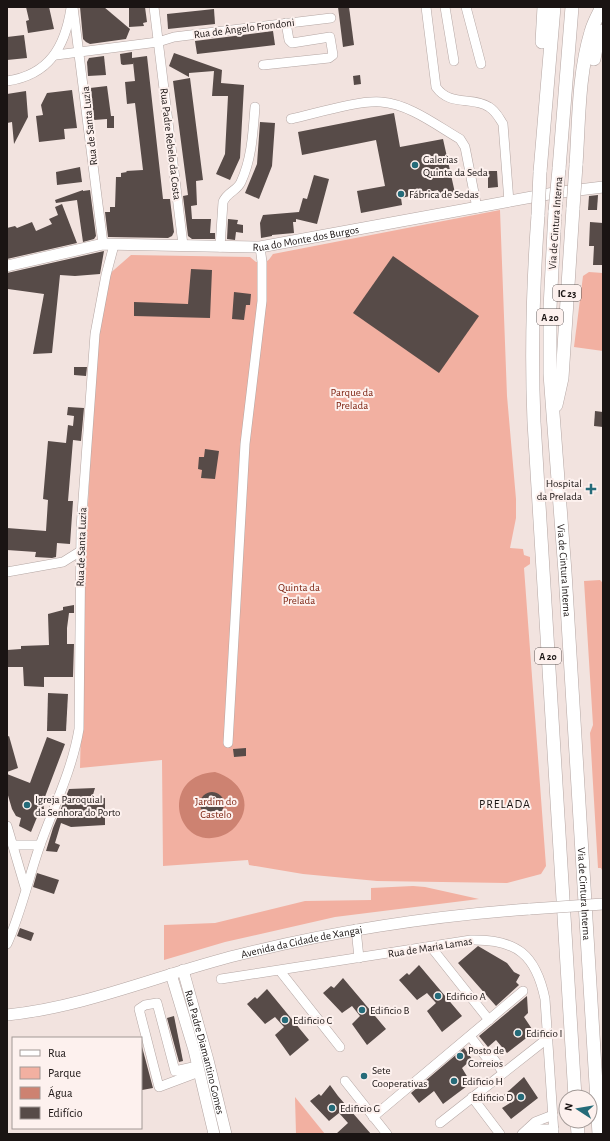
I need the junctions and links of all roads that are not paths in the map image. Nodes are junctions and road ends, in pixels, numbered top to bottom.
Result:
1 (72, 7) edge
2 (154, 7) edge
3 (426, 7) edge
4 (445, 7) edge
5 (466, 7) edge
6 (544, 7) edge
7 (554, 7) edge
8 (572, 7) edge
9 (602, 7) edge
10 (331, 18) dead end
11 (286, 23) junction
12 (603, 31) edge
13 (158, 42) junction
14 (80, 52) junction
15 (56, 55) junction
16 (454, 61) dead end
17 (481, 64) dead end
18 (263, 65) dead end
19 (548, 72) junction
20 (7, 81) edge
21 (255, 107) dead end
22 (291, 119) dead end
23 (578, 129) junction
24 (603, 187) edge
25 (509, 202) junction
26 (477, 208) junction
27 (103, 244) junction
28 (114, 245) junction
29 (183, 246) junction
30 (220, 247) junction
31 (260, 247) junction
32 (7, 266) edge
33 (552, 422) junction
34 (79, 552) junction
35 (7, 572) edge
36 (228, 743) dead end
37 (7, 826) edge
38 (40, 845) junction
39 (12, 852) edge
40 (25, 887) junction
41 (603, 904) edge
42 (356, 928) junction
43 (7, 944) edge
44 (431, 947) junction
45 (359, 958) junction
46 (183, 970) junction
47 (280, 971) junction
48 (170, 974) junction
49 (221, 979) dead end
50 (523, 991) dead end
51 (7, 1015) edge
52 (489, 1020) junction
53 (470, 1036) junction
54 (548, 1038) junction
55 (340, 1047) dead end
56 (198, 1069) junction
57 (503, 1072) junction
58 (345, 1081) dead end
59 (575, 1089) edge
60 (472, 1097) junction
61 (553, 1116) junction
62 (373, 1117) junction
63 (440, 1123) dead end
64 (525, 1131) edge
65 (554, 1131) edge
66 (214, 1134) edge
67 (226, 1134) edge
68 (387, 1134) edge
69 (500, 1134) edge
70 (599, 1134) edge

1 - 14 street, Rua de Santa Luzia
1 - 15 street
2 - 13 street, Rua Padre Rebelo da Costa
3 - 25 street
4 - 16 street
5 - 17 street
6 - 19 highway
7 - 19 highway, Via de Cintura Interna / A 20
8 - 33 highway, Via de Cintura Interna / A 20, bridge
9 - 23 highway
10 - 11 street, Rua de Ângelo Frondoni
11 - 13 street, Rua de Ângelo Frondoni
11 - 18 street
12 - 23 highway
13 - 14 street, Rua de Ângelo Frondoni
13 - 29 street, Rua Padre Rebelo da Costa
14 - 15 street, Rua de Ângelo Frondoni
14 - 27 street, Rua de Santa Luzia
15 - 20 street
19 - 59 highway, Via de Cintura Interna / A 20, bridge
21 - 30 street
22 - 26 street
23 - 33 highway, IC 23, bridge
24 - 25 main road, Rua do Monte dos Burgos
25 - 26 main road, Rua do Monte dos Burgos
26 - 31 main road, Rua do Monte dos Burgos
27 - 28 main road, Rua do Monte dos Burgos
27 - 32 main road, Rua do Monte dos Burgos
28 - 29 main road, Rua do Monte dos Burgos
28 - 34 street, Rua de Santa Luzia
29 - 30 main road, Rua do Monte dos Burgos
30 - 31 main road, Rua do Monte dos Burgos
31 - 36 street
33 - 70 highway, Via de Cintura Interna / A 20
34 - 35 street
34 - 38 street, Rua de Santa Luzia
37 - 39 street
38 - 39 street
38 - 40 street, Rua de Santa Luzia
39 - 40 street
40 - 43 street, Rua de Santa Luzia
41 - 42 main road, Avenida da Cidade de Xangai, bridge
42 - 45 street
42 - 46 main road, Avenida da Cidade de Xangai
44 - 45 street, Rua de Maria Lamas
44 - 52 street
44 - 54 street, Rua de Maria Lamas
45 - 47 street, Rua de Maria Lamas
46 - 48 main road, Avenida da Cidade de Xangai
46 - 67 main road, Rua Padre Diamantino Gomes
47 - 49 street, Rua de Maria Lamas
47 - 55 street
48 - 51 main road, Avenida da Cidade de Xangai
48 - 56 main road, Rua Padre Diamantino Gomes
50 - 52 street
52 - 53 street
53 - 57 street
53 - 62 street
54 - 57 street
54 - 61 street, Rua de Maria Lamas
56 - 56 street
56 - 66 main road, Rua Padre Diamantino Gomes
57 - 60 street
58 - 62 street
60 - 63 street
60 - 69 street
61 - 64 street
61 - 65 street, Rua de Maria Lamas
62 - 68 street
64 - 65 street

